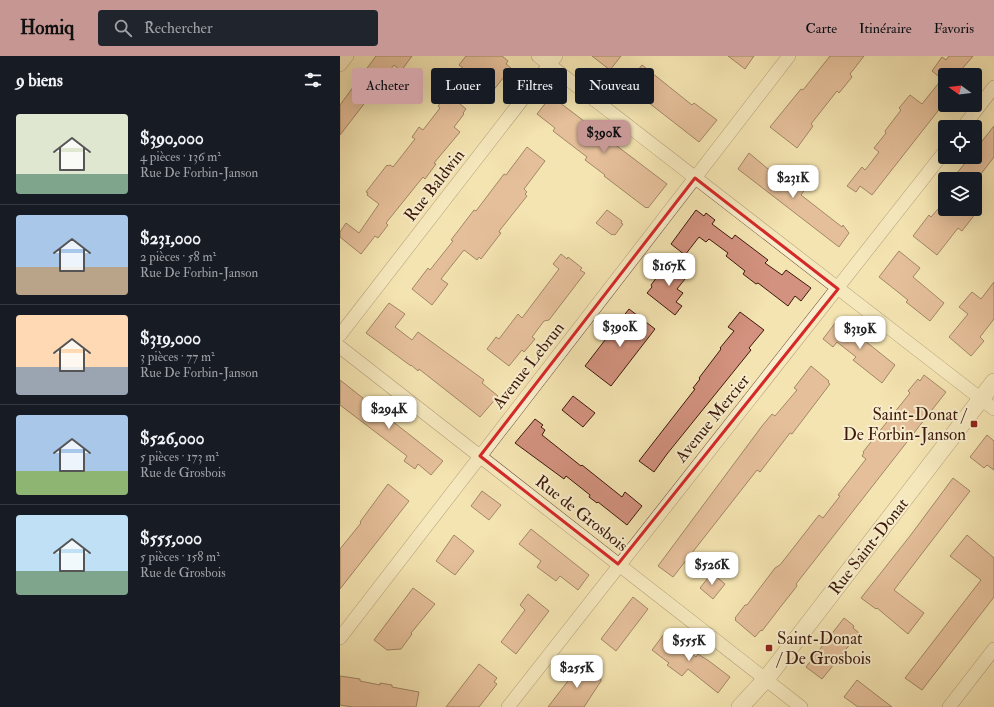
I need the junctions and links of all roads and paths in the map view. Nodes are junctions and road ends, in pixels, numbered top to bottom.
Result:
1 (347, 56) edge
2 (538, 56) edge
3 (789, 56) edge
4 (553, 60) edge
5 (340, 64) edge
6 (994, 87) edge
7 (968, 120) edge
8 (938, 160) edge
9 (695, 178) junction
10 (838, 289) junction
11 (340, 335) edge
12 (340, 347) edge
13 (994, 382) edge
14 (987, 404) edge
15 (480, 456) junction
16 (618, 564) junction
17 (340, 638) edge
18 (994, 649) edge
19 (766, 679) junction
20 (508, 707) edge
21 (740, 707) edge
22 (801, 707) edge
23 (949, 707) edge

1 - 5 street
2 - 4 street
3 - 9 street, Avenue Lebrun
4 - 9 street
4 - 11 street, Rue Baldwin
6 - 7 street
8 - 10 street, Avenue Mercier
9 - 10 street
9 - 15 street, Avenue Lebrun
10 - 14 street
10 - 16 street, Avenue Mercier
12 - 15 street, Rue de Grosbois
13 - 14 street, Rue Saint-Donat
14 - 19 street, Rue Saint-Donat
15 - 16 street, Rue de Grosbois
15 - 17 street, Avenue Lebrun
16 - 19 street, Rue de Grosbois
16 - 20 street, Avenue Mercier
18 - 23 street
19 - 21 street, Rue Saint-Donat
19 - 22 street, Rue de Grosbois

